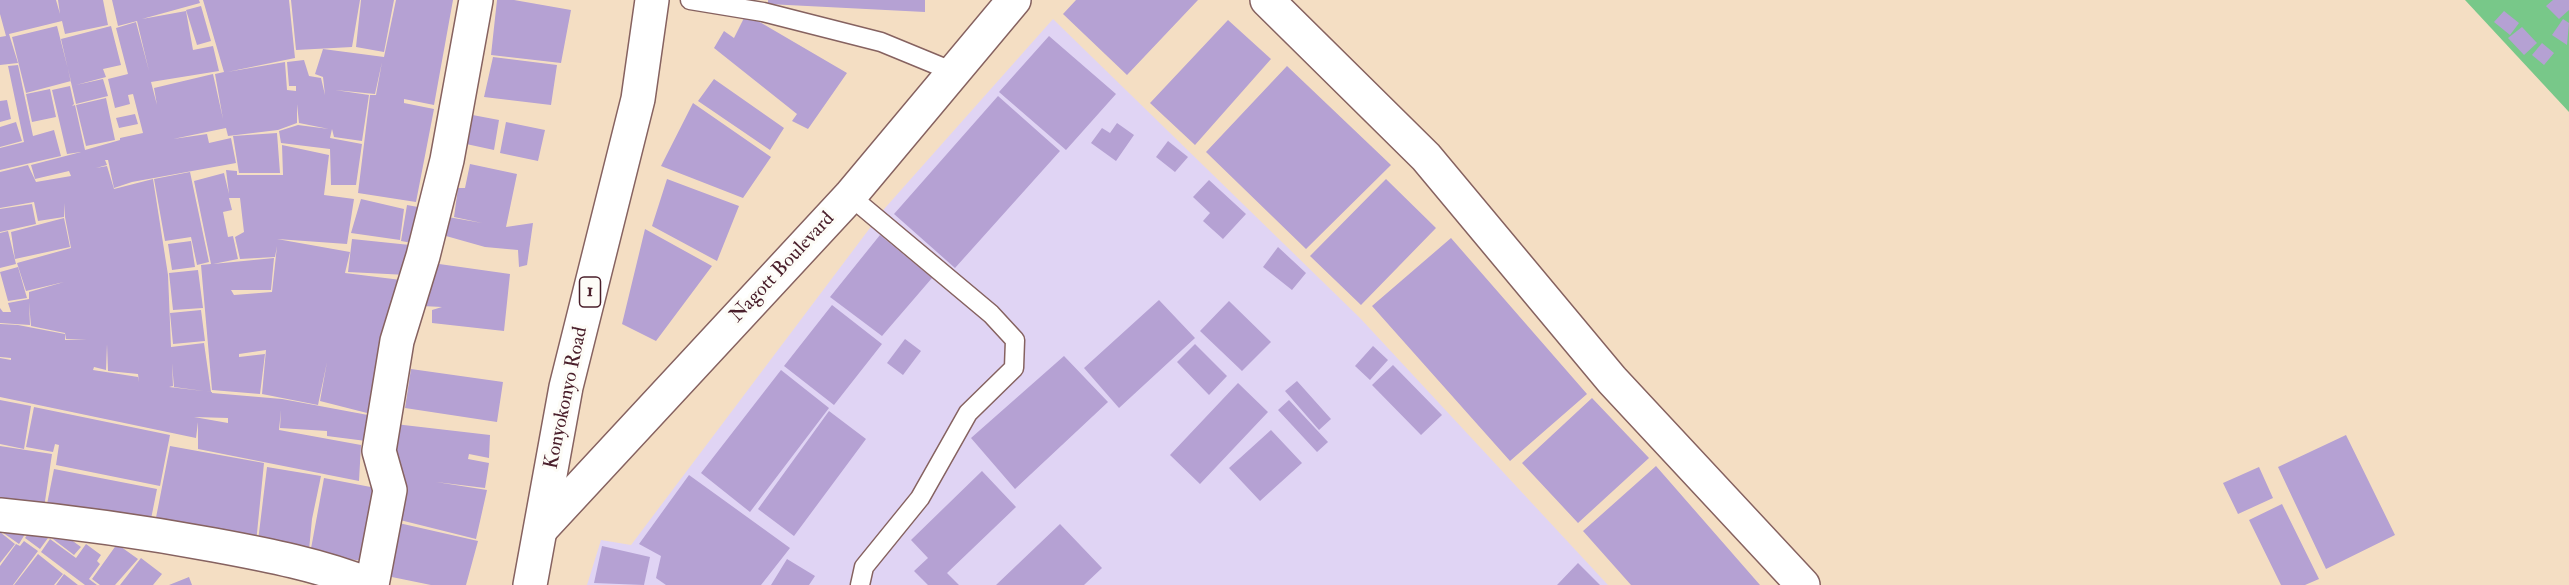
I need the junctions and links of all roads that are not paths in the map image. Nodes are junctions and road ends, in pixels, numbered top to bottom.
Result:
1 (476, 0) edge
2 (652, 0) edge
3 (1014, 0) edge
4 (1267, 0) edge
5 (692, 1) edge
6 (954, 72) junction
7 (850, 196) junction
8 (0, 515) edge
9 (542, 528) junction
10 (329, 580) edge
11 (371, 585) edge
12 (530, 585) edge
13 (860, 585) edge
14 (1803, 585) edge

1 - 11 street
2 - 9 street, Konyokonyo Road / 1
3 - 6 street, Nagott Boulevard
4 - 14 street
5 - 6 lane
6 - 7 street, Nagott Boulevard
7 - 9 street, Nagott Boulevard
7 - 13 lane
8 - 10 street
9 - 12 street, Konyokonyo Road / 1
10 - 11 street

